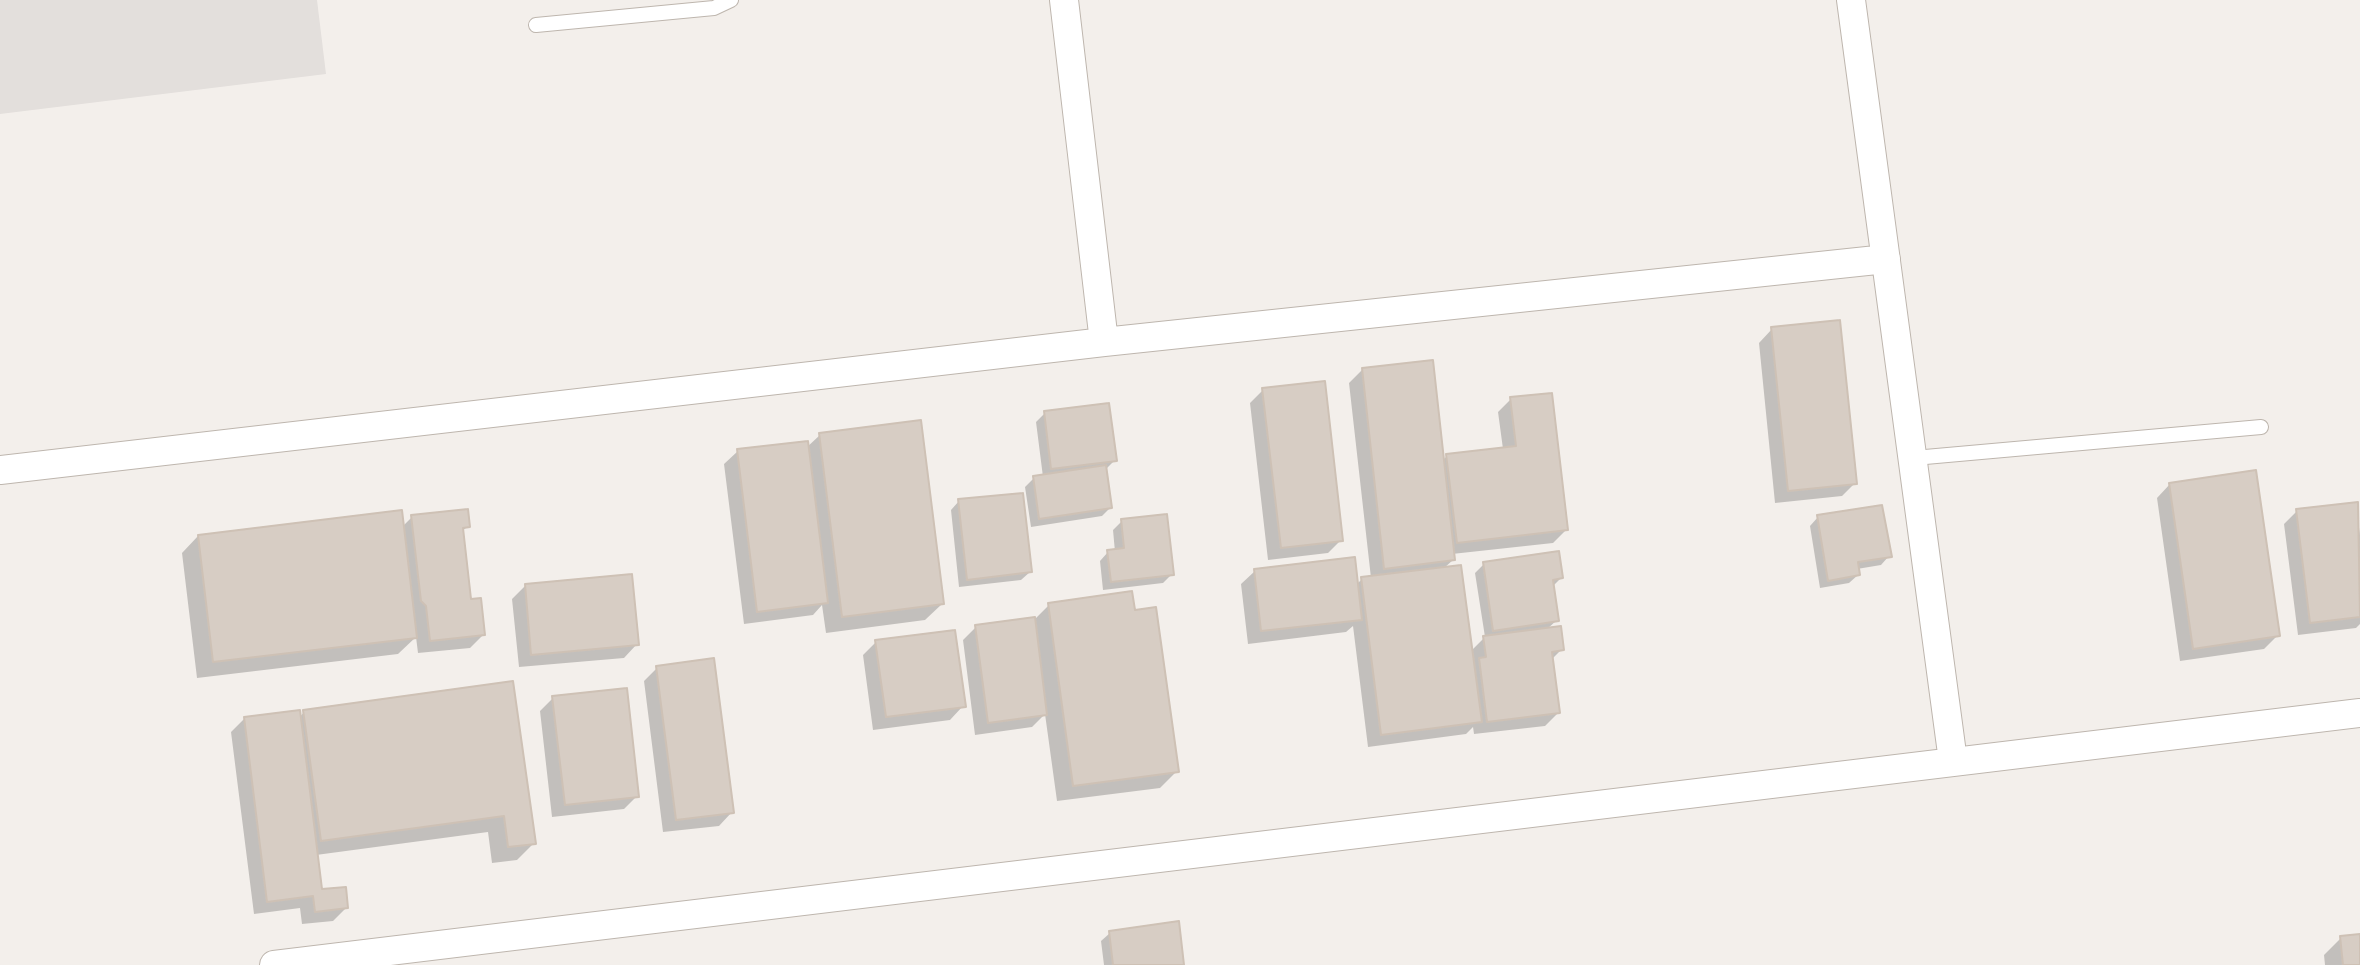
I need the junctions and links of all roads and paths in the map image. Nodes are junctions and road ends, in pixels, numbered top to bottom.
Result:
1 (731, 0) edge
2 (1064, 0) edge
3 (1851, 0) edge
4 (536, 25) dead end
5 (1886, 259) junction
6 (1104, 342) junction
7 (2261, 427) dead end
8 (1914, 458) junction
9 (0, 470) edge
10 (2360, 713) edge
11 (1953, 761) junction
12 (274, 965) edge

1 - 4 lane
2 - 6 street
3 - 5 street
5 - 6 street
5 - 8 street
6 - 9 street
7 - 8 lane
8 - 11 street
10 - 11 street
11 - 12 street

